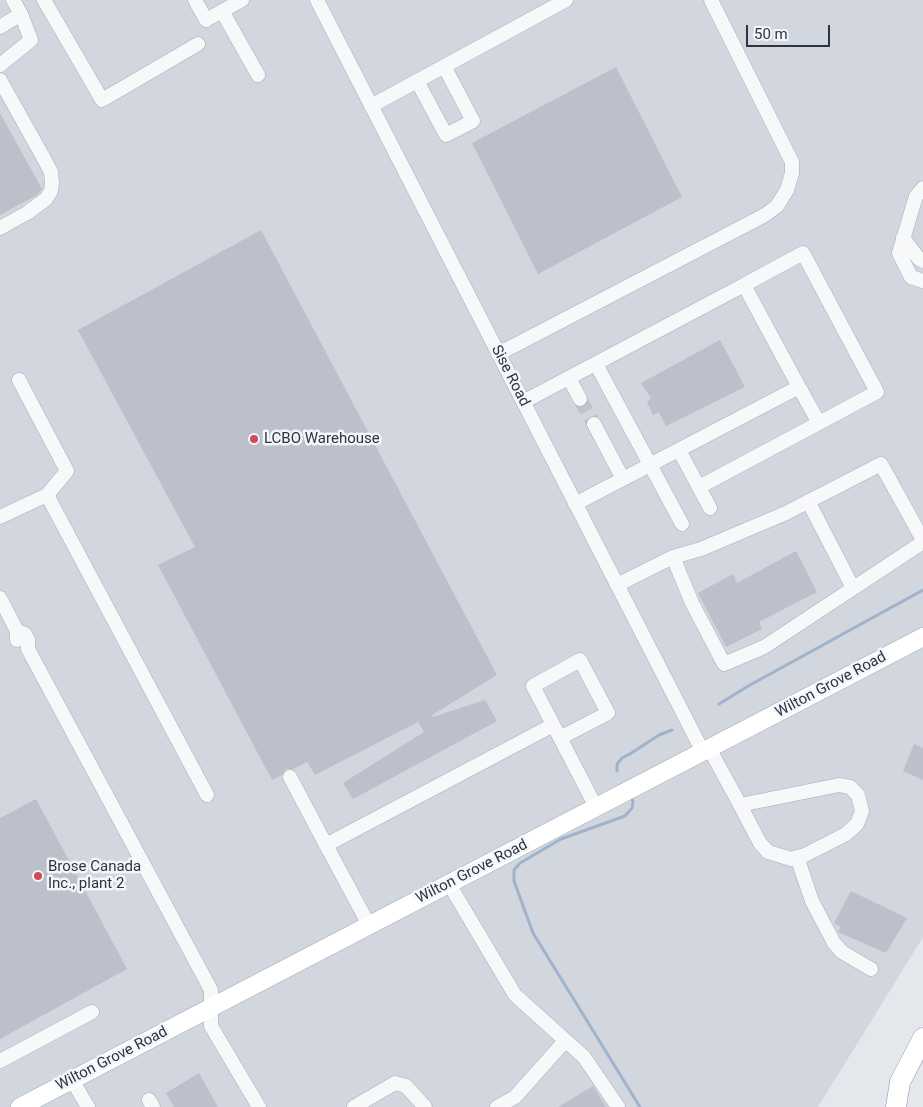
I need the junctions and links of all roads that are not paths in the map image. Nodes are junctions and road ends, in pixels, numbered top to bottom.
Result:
1 (13, 0) edge
2 (44, 0) edge
3 (195, 0) edge
4 (317, 0) edge
5 (566, 0) edge
6 (711, 0) edge
7 (237, 1) edge
8 (222, 11) junction
9 (21, 14) junction
10 (0, 27) edge
11 (198, 44) dead end
12 (0, 66) edge
13 (444, 66) junction
14 (258, 75) dead end
15 (0, 80) edge
16 (417, 81) junction
17 (371, 106) junction
18 (923, 188) edge
19 (0, 228) edge
20 (903, 238) junction
21 (923, 261) edge
22 (923, 281) edge
23 (744, 285) junction
24 (498, 354) junction
25 (596, 364) junction
26 (569, 378) junction
27 (19, 380) dead end
28 (799, 387) junction
29 (580, 399) tunnel mouth
30 (523, 402) junction
31 (819, 423) junction
32 (594, 424) tunnel mouth
33 (679, 450) junction
34 (650, 465) junction
35 (623, 479) junction
36 (699, 487) junction
37 (47, 495) junction
38 (808, 501) junction
39 (575, 504) junction
40 (710, 508) dead end
41 (0, 518) edge
42 (682, 524) dead end
43 (923, 541) edge
44 (673, 557) junction
45 (617, 585) junction
46 (853, 588) junction
47 (0, 598) edge
48 (923, 637) edge
49 (553, 725) junction
50 (560, 738) junction
51 (706, 750) junction
52 (290, 777) dead end
53 (207, 795) dead end
54 (740, 805) junction
55 (596, 807) junction
56 (326, 845) junction
57 (797, 857) junction
58 (449, 884) junction
59 (369, 925) junction
60 (871, 969) dead end
61 (211, 1009) junction
62 (92, 1012) dead end
63 (923, 1038) edge
64 (565, 1041) junction
65 (0, 1060) edge
66 (923, 1066) edge
67 (72, 1080) junction
68 (254, 1105) edge
69 (20, 1107) edge
70 (88, 1107) edge
71 (354, 1107) edge
72 (425, 1107) edge
73 (496, 1107) edge
74 (618, 1107) edge
75 (897, 1107) edge

1 - 9 street
2 - 11 street
3 - 8 street
4 - 17 street, Sise Road
5 - 13 street
6 - 24 street
7 - 8 street
8 - 14 street
9 - 10 street
9 - 12 street
13 - 16 street
13 - 16 street
15 - 19 street
16 - 17 street
17 - 24 street, Sise Road
18 - 20 street
20 - 21 street
20 - 22 street
23 - 25 street
23 - 28 street
23 - 31 street
24 - 30 street, Sise Road
25 - 26 street
25 - 34 street
26 - 29 street
26 - 30 street
27 - 37 street
28 - 31 street
28 - 33 street
30 - 39 street, Sise Road
31 - 36 street
32 - 35 street
33 - 34 street
33 - 36 street
34 - 35 street
34 - 42 street
35 - 39 street
36 - 40 street
37 - 41 street
37 - 53 street
38 - 43 street
38 - 44 street
38 - 46 street
39 - 45 street, Sise Road
43 - 46 street
44 - 45 street
44 - 46 street
45 - 51 street, Sise Road
47 - 61 street
48 - 51 main road, Wilton Grove Road
49 - 50 street
49 - 50 street
49 - 56 street
50 - 55 street
51 - 54 street, Sise Road
51 - 55 main road, Wilton Grove Road
52 - 56 street
54 - 57 street, Sise Road
54 - 57 street
55 - 58 main road, Wilton Grove Road
56 - 59 street
57 - 60 street
58 - 59 main road, Wilton Grove Road
58 - 64 street
59 - 61 main road, Wilton Grove Road
61 - 67 main road, Wilton Grove Road
61 - 68 street
62 - 65 street
63 - 75 highway
64 - 73 street
64 - 74 street
66 - 75 highway
67 - 69 main road, Wilton Grove Road
67 - 70 street
71 - 72 street

